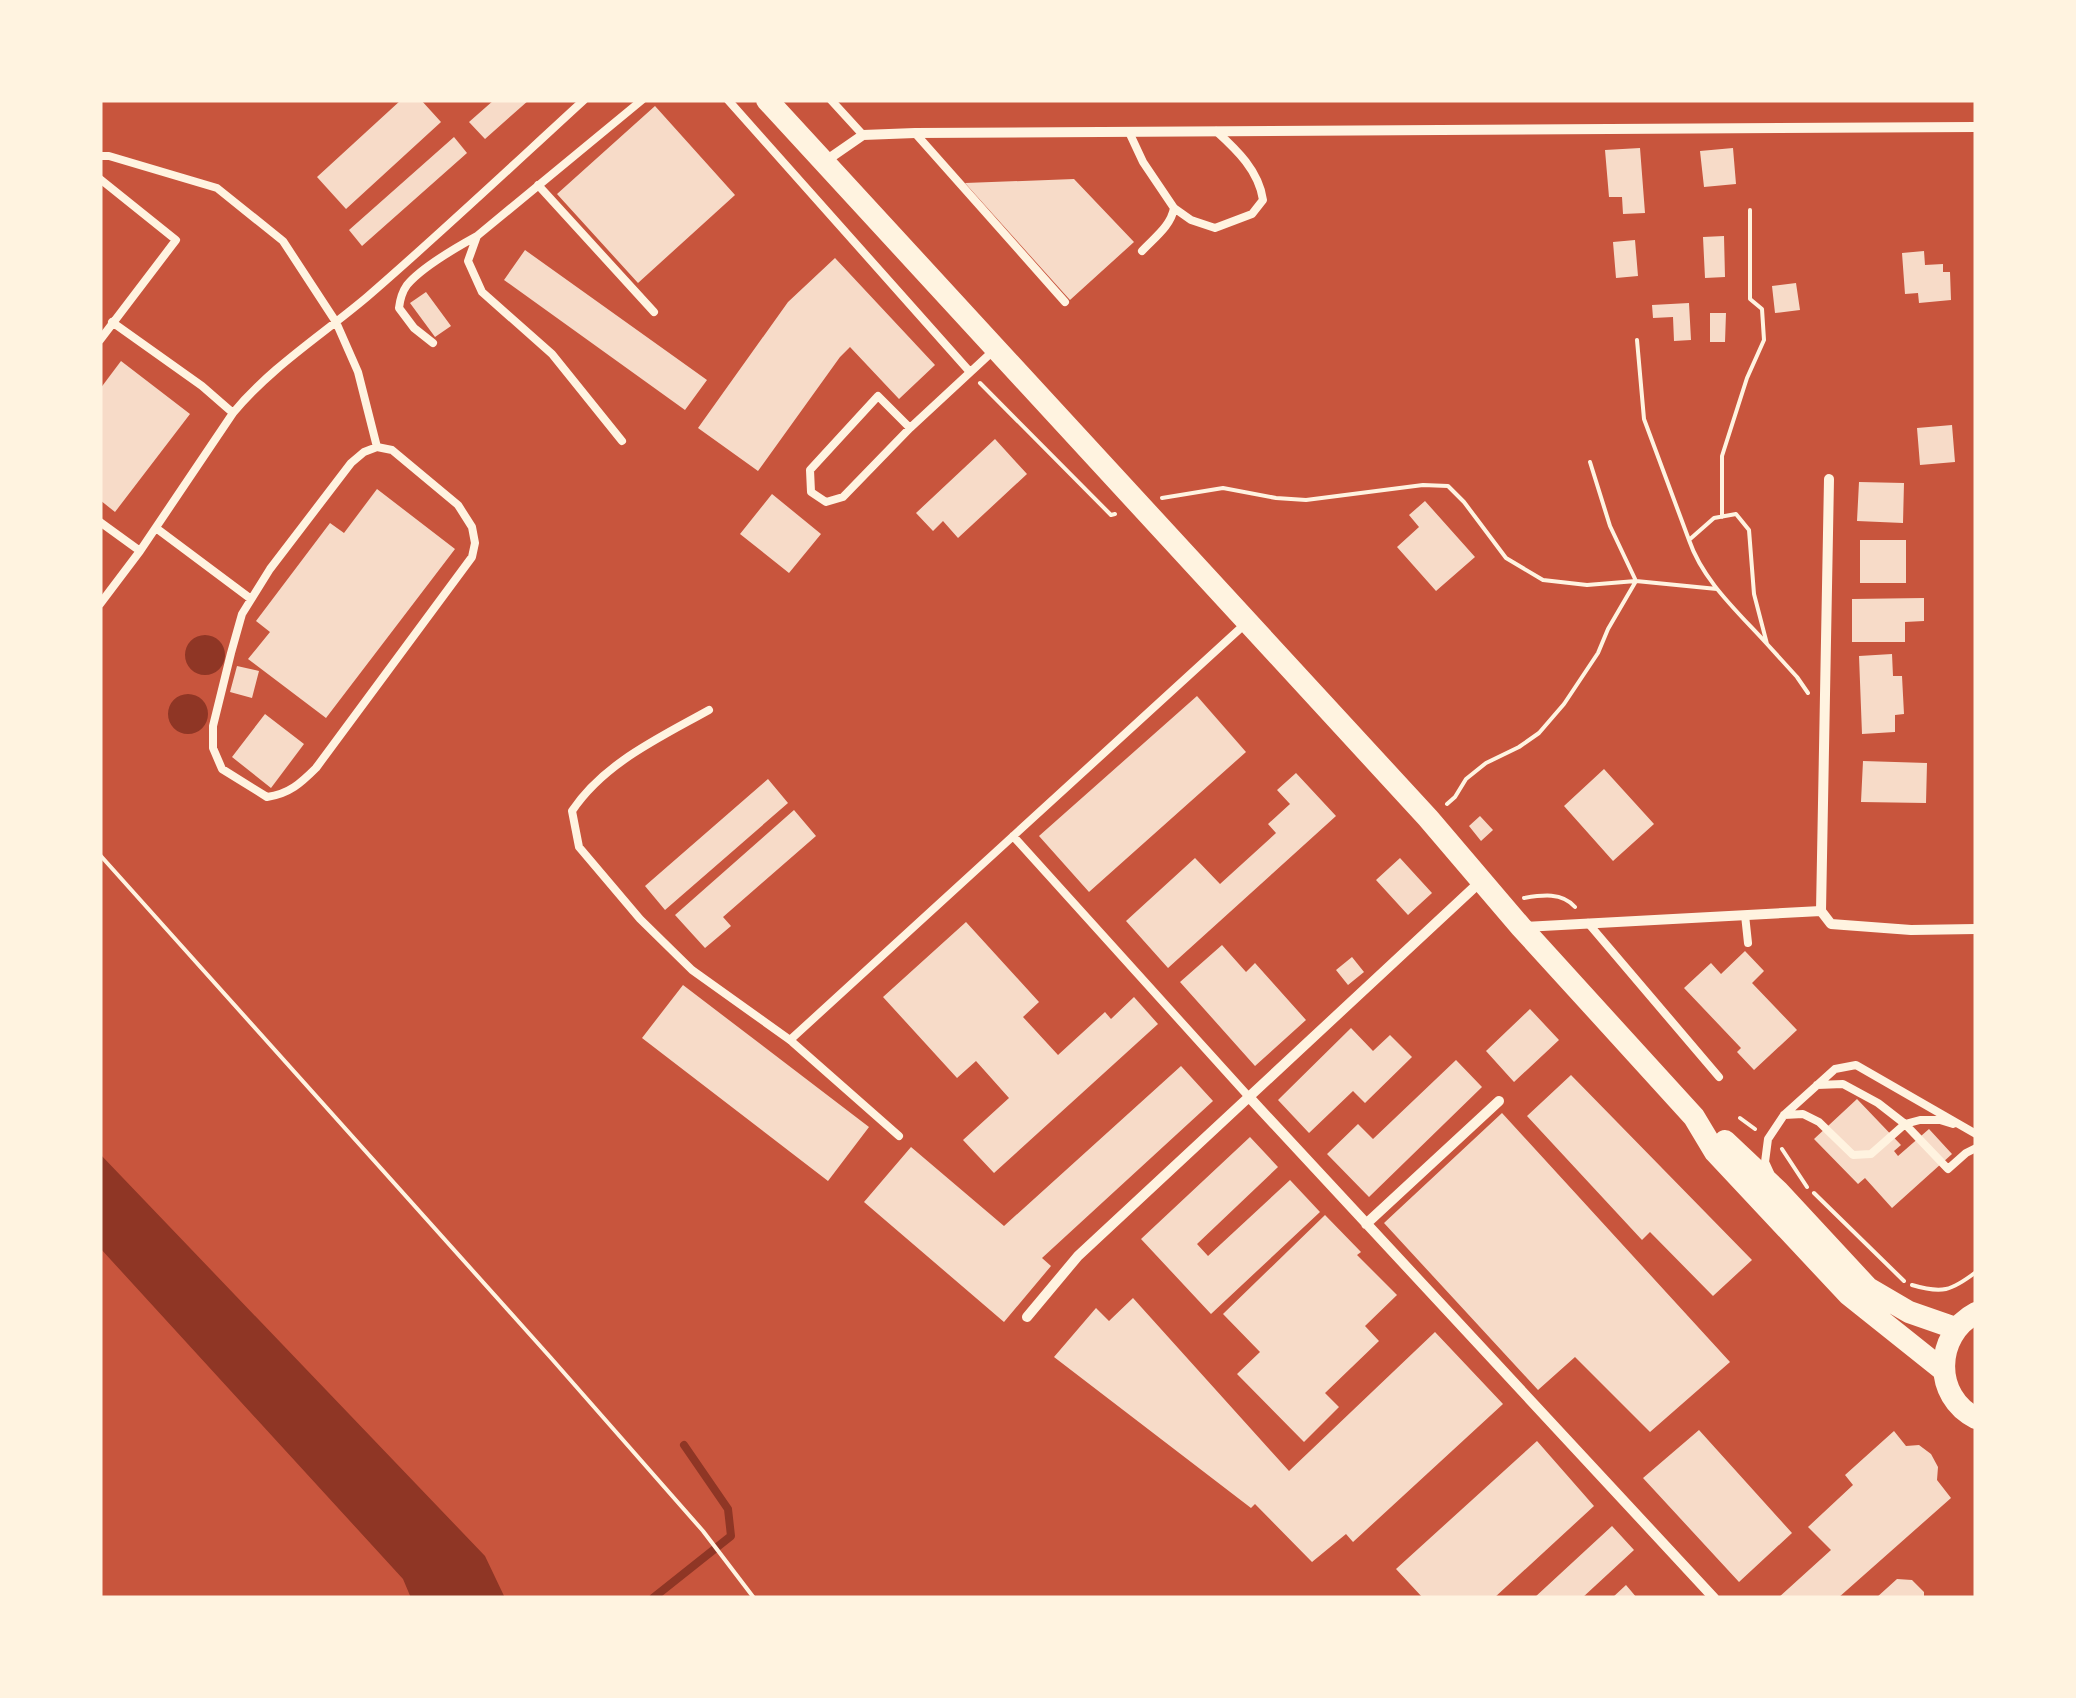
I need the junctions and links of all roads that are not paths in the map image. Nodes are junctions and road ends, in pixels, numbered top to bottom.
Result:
1 (584, 100) edge
2 (642, 100) edge
3 (728, 100) edge
4 (767, 100) edge
5 (831, 100) edge
6 (1976, 127) edge
7 (1216, 131) junction
8 (1129, 132) junction
9 (914, 133) junction
10 (863, 136) junction
11 (100, 156) edge
12 (824, 162) junction
13 (100, 179) edge
14 (538, 185) junction
15 (1174, 208) junction
16 (477, 236) junction
17 (1142, 250) dead end
18 (1065, 302) dead end
19 (654, 312) dead end
20 (112, 322) junction
21 (336, 322) junction
22 (101, 338) edge
23 (433, 343) dead end
24 (995, 348) junction
25 (970, 372) junction
26 (234, 412) junction
27 (910, 428) junction
28 (622, 442) dead end
29 (377, 447) junction
30 (1829, 479) dead end
31 (100, 522) edge
32 (156, 528) junction
33 (140, 552) junction
34 (251, 599) junction
35 (100, 604) edge
36 (1247, 622) junction
37 (709, 710) dead end
38 (1012, 836) junction
39 (1480, 882) junction
40 (1821, 910) junction
41 (1745, 915) junction
42 (1588, 923) junction
43 (1520, 927) junction
44 (1976, 929) edge
45 (1748, 943) dead end
46 (790, 1040) junction
47 (1718, 1076) dead end
48 (1817, 1085) junction
49 (1250, 1097) junction
50 (1499, 1101) dead end
51 (1784, 1115) junction
52 (1694, 1117) junction
53 (1906, 1124) junction
54 (1962, 1126) junction
55 (1976, 1134) edge
56 (899, 1136) dead end
57 (1976, 1148) edge
58 (1778, 1191) junction
59 (1366, 1224) junction
60 (1969, 1316) edge
61 (1026, 1317) dead end
62 (1943, 1370) junction
63 (1976, 1418) edge
64 (1714, 1598) edge

1 - 21 lane
2 - 14 lane
3 - 25 lane
4 - 12 main road
5 - 10 lane
6 - 7 street
7 - 8 street
7 - 15 lane
8 - 9 street
8 - 15 lane
9 - 10 street
9 - 18 lane
10 - 12 street
11 - 21 lane
12 - 24 main road
13 - 20 lane
14 - 16 lane
14 - 19 lane
15 - 17 lane
16 - 23 lane
16 - 28 lane
20 - 22 lane
20 - 26 lane
21 - 26 lane
21 - 29 lane
24 - 25 lane
24 - 36 main road
25 - 27 lane
26 - 32 lane
27 - 27 lane
29 - 34 lane
29 - 34 lane
30 - 40 street
31 - 33 lane
32 - 33 lane
32 - 34 lane
33 - 35 lane
36 - 38 lane
36 - 39 main road
37 - 46 lane
38 - 46 lane
38 - 49 lane
39 - 43 main road
39 - 49 street
40 - 41 street
40 - 44 street
41 - 42 street
41 - 45 lane
42 - 43 street
42 - 47 lane
43 - 52 main road
46 - 56 lane
48 - 51 lane
48 - 53 lane
48 - 54 lane
49 - 59 street
49 - 61 street
50 - 59 street
51 - 53 lane
51 - 58 lane
52 - 58 main road
52 - 62 main road
53 - 54 lane
53 - 57 lane
54 - 55 lane
58 - 60 main road
59 - 64 street
60 - 62 main road
62 - 63 main road

